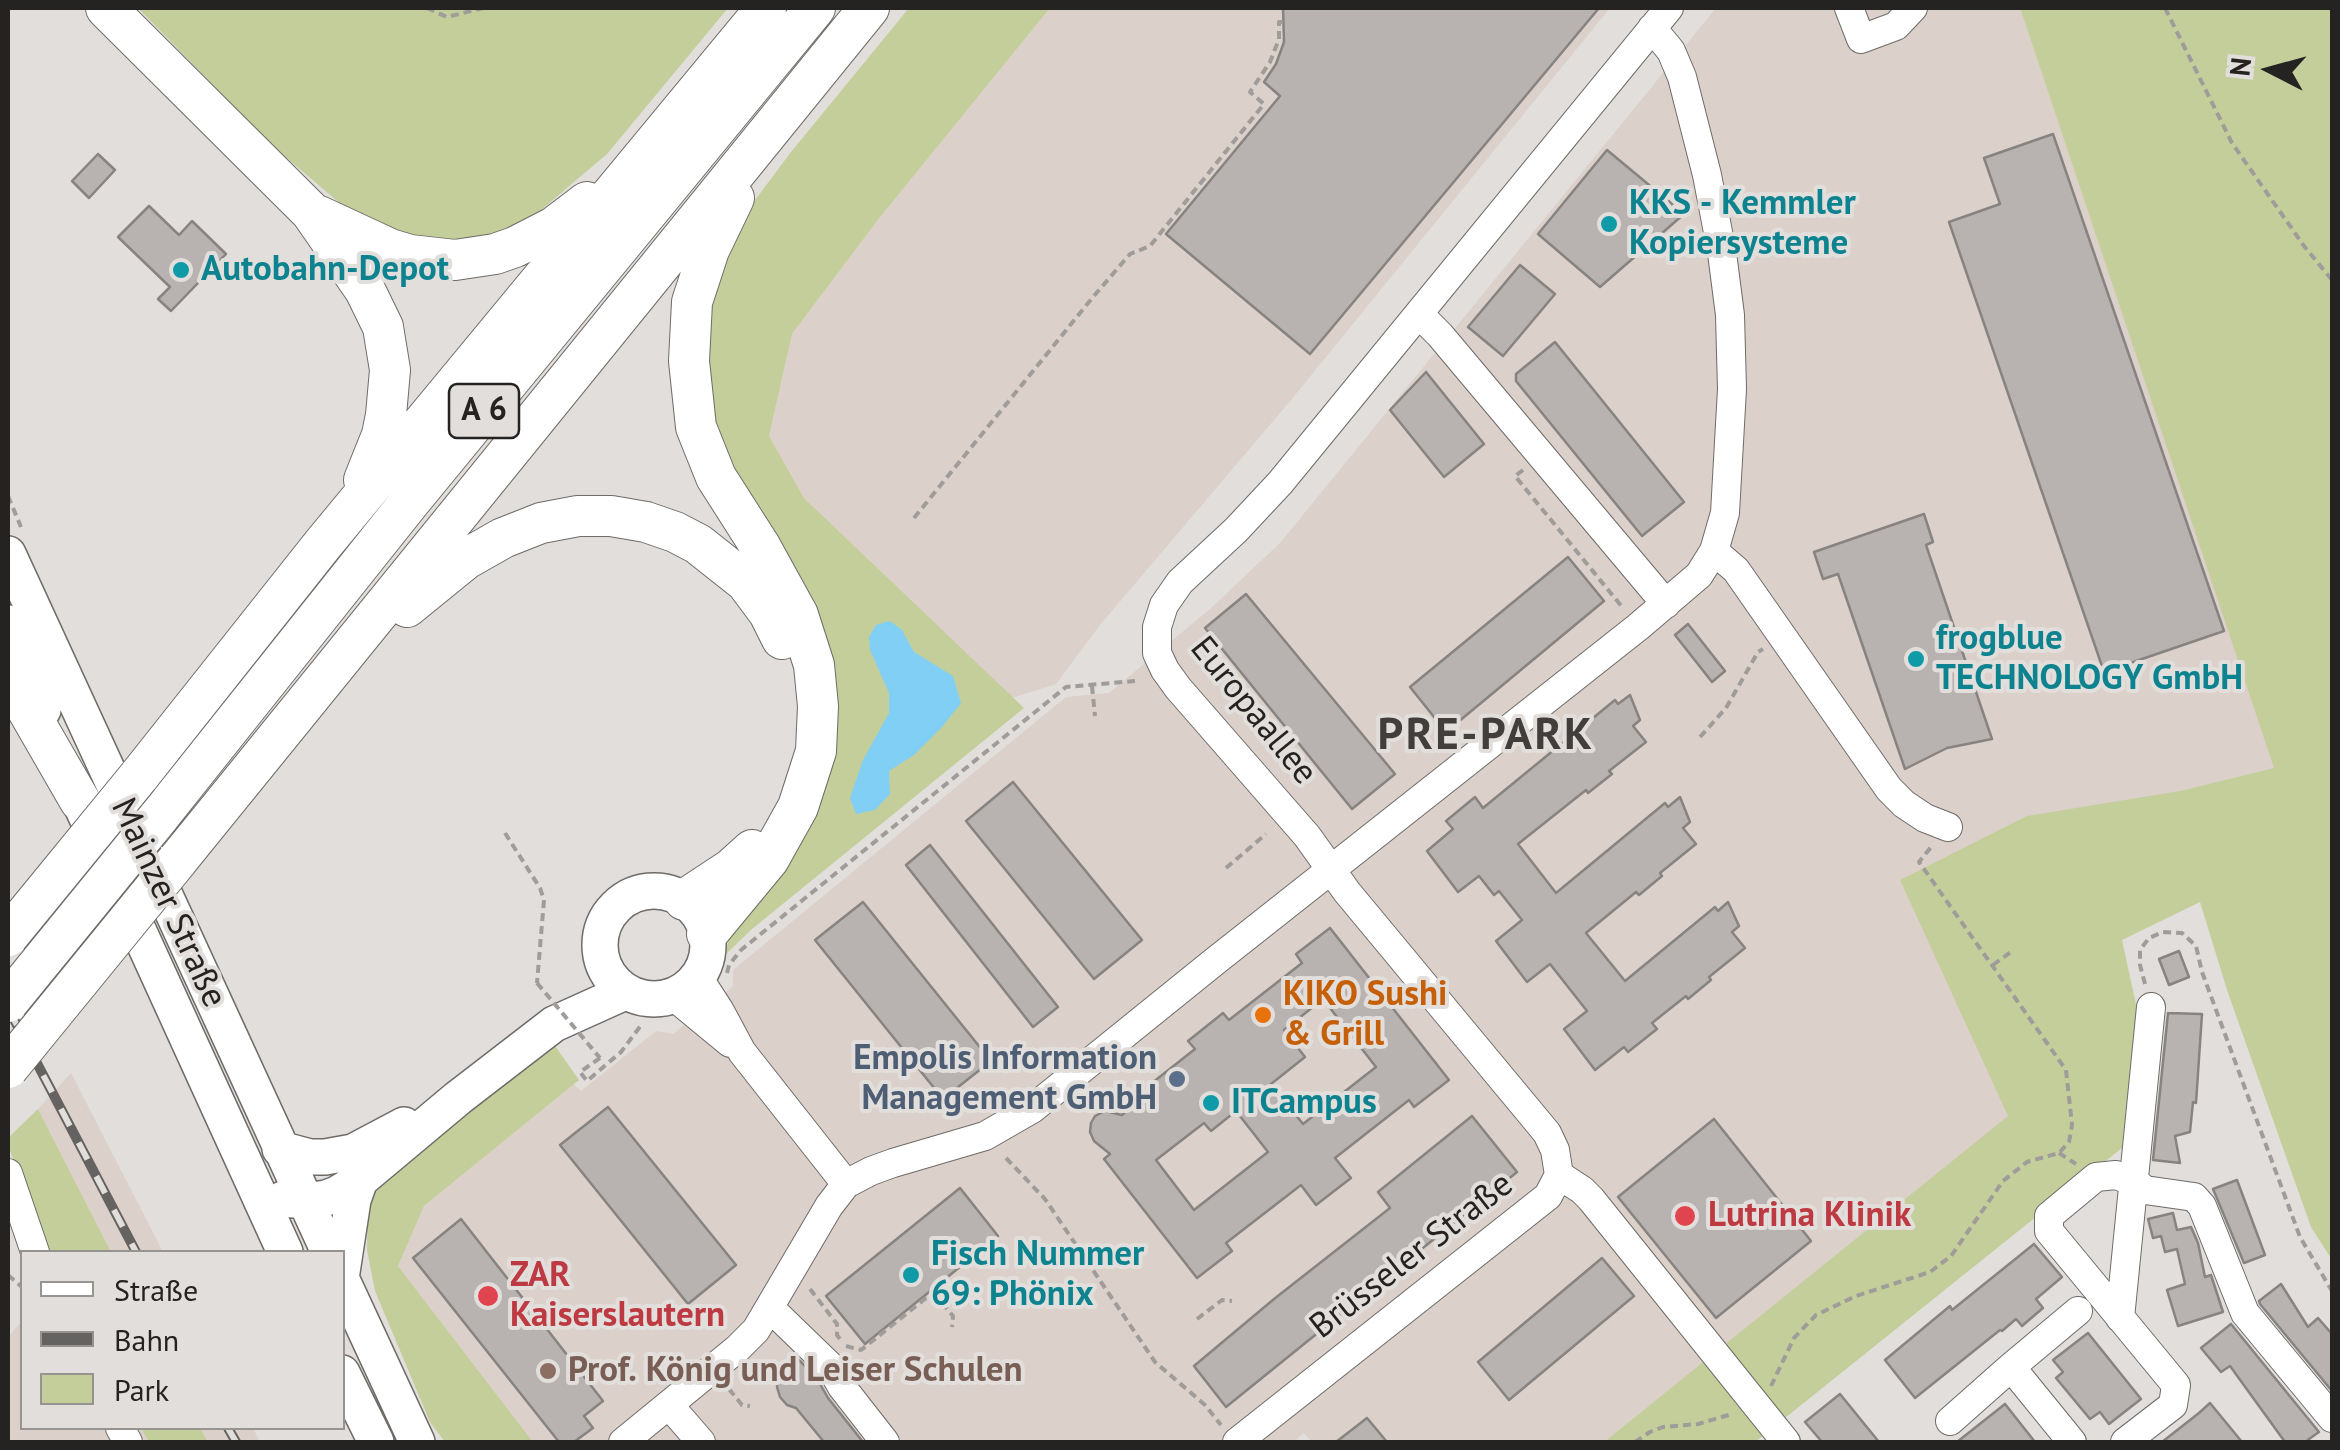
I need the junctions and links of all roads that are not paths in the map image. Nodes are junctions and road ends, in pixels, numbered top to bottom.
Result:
1 (106, 8) edge
2 (766, 8) edge
3 (815, 8) edge
4 (869, 8) edge
5 (1849, 8) edge
6 (1913, 8) edge
7 (1661, 18) edge
8 (772, 126) junction
9 (634, 166) junction
10 (311, 212) junction
11 (1418, 314) junction
12 (344, 519) junction
13 (1714, 551) junction
14 (8, 554) edge
15 (1666, 604) junction
16 (8, 622) edge
17 (336, 668) junction
18 (8, 676) edge
19 (80, 800) junction
20 (1948, 827) road end
21 (1330, 870) junction
22 (684, 900) junction
23 (707, 934) junction
24 (8, 936) edge
25 (614, 978) junction
26 (699, 984) junction
27 (8, 1002) edge
28 (2151, 1007) road end
29 (8, 1068) edge
30 (458, 1098) junction
31 (280, 1149) junction
32 (8, 1172) edge
33 (1559, 1176) junction
34 (360, 1180) junction
35 (2135, 1182) junction
36 (846, 1184) junction
37 (255, 1187) junction
38 (305, 1201) junction
39 (34, 1250) edge
40 (285, 1250) edge
41 (328, 1250) edge
42 (345, 1252) edge
43 (345, 1286) edge
44 (770, 1308) junction
45 (2078, 1312) dead end
46 (2120, 1318) junction
47 (2011, 1366) junction
48 (345, 1380) edge
49 (670, 1404) junction
50 (2332, 1418) edge
51 (1950, 1421) dead end
52 (1231, 1436) edge
53 (376, 1442) edge
54 (417, 1442) edge
55 (623, 1442) edge
56 (702, 1442) edge
57 (885, 1442) edge
58 (1786, 1442) edge
59 (2072, 1442) edge
60 (2124, 1442) edge

1 - 10 highway
2 - 9 highway
3 - 27 highway, A 6, bridge
4 - 8 highway, A 6
5 - 6 street
7 - 11 street, Europaallee
7 - 13 street
8 - 17 highway, A 6
8 - 23 highway, A 6
9 - 10 highway
9 - 12 highway
10 - 12 highway
11 - 15 street
11 - 21 street, Europaallee
12 - 24 highway, bridge
13 - 15 street
13 - 20 street
14 - 31 main road, Mainzer Straße
15 - 21 street
16 - 19 main road, Mainzer Straße
17 - 22 highway
17 - 29 highway, A 6, bridge
18 - 19 highway
19 - 37 main road, Mainzer Straße
21 - 33 street, Brüsseler Straße
21 - 36 street
22 - 23 main road
22 - 25 main road
23 - 26 main road
25 - 26 main road
25 - 30 main road
26 - 36 street
28 - 35 street
30 - 31 main road
30 - 34 main road
31 - 38 main road, Mainzer Straße
32 - 39 street
33 - 52 street, Brüsseler Straße
33 - 58 street
34 - 38 main road
34 - 42 main road
35 - 46 street
35 - 46 street
35 - 50 street
36 - 44 street
37 - 38 main road
37 - 40 main road, Mainzer Straße
38 - 41 main road, Mainzer Straße
43 - 54 main road
44 - 49 street
44 - 57 street
45 - 47 street
46 - 60 street
47 - 51 street
47 - 59 street
48 - 53 main road
49 - 55 street
49 - 56 street

